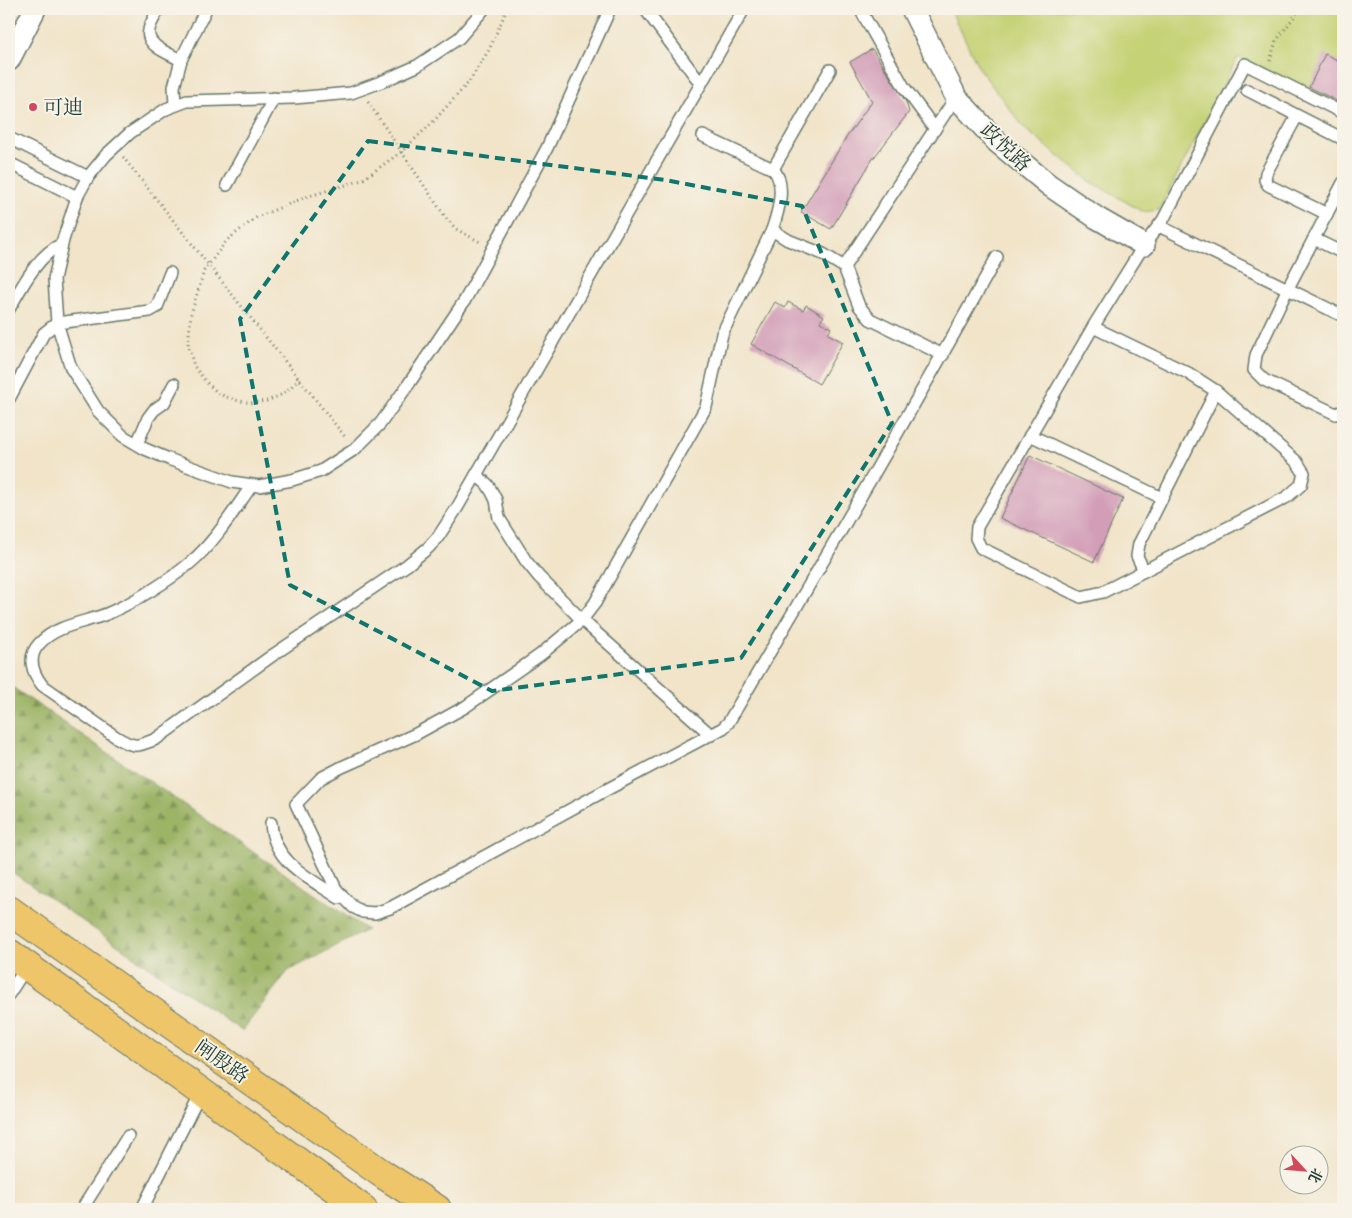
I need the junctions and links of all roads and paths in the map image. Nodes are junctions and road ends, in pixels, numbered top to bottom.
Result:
1 (34, 9) edge
2 (159, 9) edge
3 (206, 9) edge
4 (484, 9) edge
5 (507, 9) edge
6 (610, 9) edge
7 (645, 9) edge
8 (744, 9) edge
9 (860, 9) edge
10 (912, 9) edge
11 (1300, 9) edge
12 (9, 60) edge
13 (181, 60) junction
14 (830, 70) dead end
15 (1266, 75) junction
16 (701, 84) junction
17 (359, 89) junction
18 (1246, 90) dead end
19 (956, 97) junction
20 (274, 98) junction
21 (175, 105) junction
22 (1343, 113) edge
23 (1297, 116) junction
24 (935, 129) junction
25 (703, 136) dead end
26 (9, 138) edge
27 (1343, 139) edge
28 (115, 147) junction
29 (401, 152) junction
30 (9, 163) edge
31 (773, 169) junction
32 (88, 177) junction
33 (1343, 183) edge
34 (227, 185) dead end
35 (77, 197) junction
36 (1327, 214) junction
37 (1159, 226) junction
38 (772, 230) junction
39 (1314, 240) junction
40 (62, 244) junction
41 (1144, 245) junction
42 (494, 249) junction
43 (1343, 253) edge
44 (997, 257) dead end
45 (209, 266) junction
46 (844, 267) junction
47 (170, 273) dead end
48 (1288, 288) junction
49 (9, 310) edge
50 (1343, 316) edge
51 (57, 323) junction
52 (1093, 327) junction
53 (943, 355) junction
54 (300, 379) junction
55 (174, 384) dead end
56 (1216, 391) junction
57 (9, 399) edge
58 (1343, 411) edge
59 (1030, 435) junction
60 (137, 444) junction
61 (355, 449) junction
62 (476, 475) junction
63 (252, 485) junction
64 (1162, 498) junction
65 (1144, 571) junction
66 (582, 620) junction
67 (711, 734) junction
68 (271, 823) dead end
69 (353, 907) junction
70 (9, 910) edge
71 (18, 959) edge
72 (9, 994) edge
73 (201, 1092) junction
74 (128, 1136) dead end
75 (82, 1209) edge
76 (142, 1209) edge
77 (363, 1209) edge
78 (437, 1209) edge

1 - 12 street
2 - 13 lane
3 - 13 lane
4 - 17 lane
5 - 29 path
6 - 42 lane
7 - 16 lane
8 - 16 lane
9 - 24 lane
10 - 19 street, 政悦路
11 - 15 path
13 - 21 lane
14 - 31 lane
15 - 22 lane
15 - 37 lane
16 - 62 lane
17 - 20 lane
17 - 29 path
18 - 23 lane
19 - 24 lane
19 - 41 street, 政悦路
20 - 21 lane
20 - 34 lane
21 - 28 lane
23 - 27 lane
23 - 36 lane
24 - 46 lane
25 - 31 lane
26 - 32 lane
28 - 32 lane
28 - 45 path
29 - 42 path
29 - 45 path
30 - 35 lane
31 - 38 lane
32 - 35 lane
33 - 36 lane
35 - 40 lane
36 - 39 lane
37 - 41 lane
37 - 48 lane
38 - 46 lane
38 - 66 lane
39 - 43 lane
39 - 48 lane
40 - 49 lane
40 - 51 lane
41 - 52 lane
42 - 61 lane
44 - 53 lane
45 - 54 path
45 - 54 path
46 - 53 lane
47 - 51 lane
48 - 50 lane
48 - 58 lane
51 - 57 lane
51 - 60 lane
52 - 56 lane
52 - 59 lane
53 - 67 lane
54 - 61 path
55 - 60 lane
56 - 64 lane
56 - 65 lane
59 - 64 lane
59 - 65 lane
60 - 63 lane
61 - 63 lane
62 - 63 lane
62 - 66 lane
64 - 65 lane
66 - 67 lane
66 - 69 lane
67 - 69 lane
68 - 69 lane
70 - 78 main road, 闸殷路
71 - 72 lane
71 - 73 main road, 闸殷路
73 - 76 lane
73 - 77 main road, 闸殷路
74 - 75 lane

